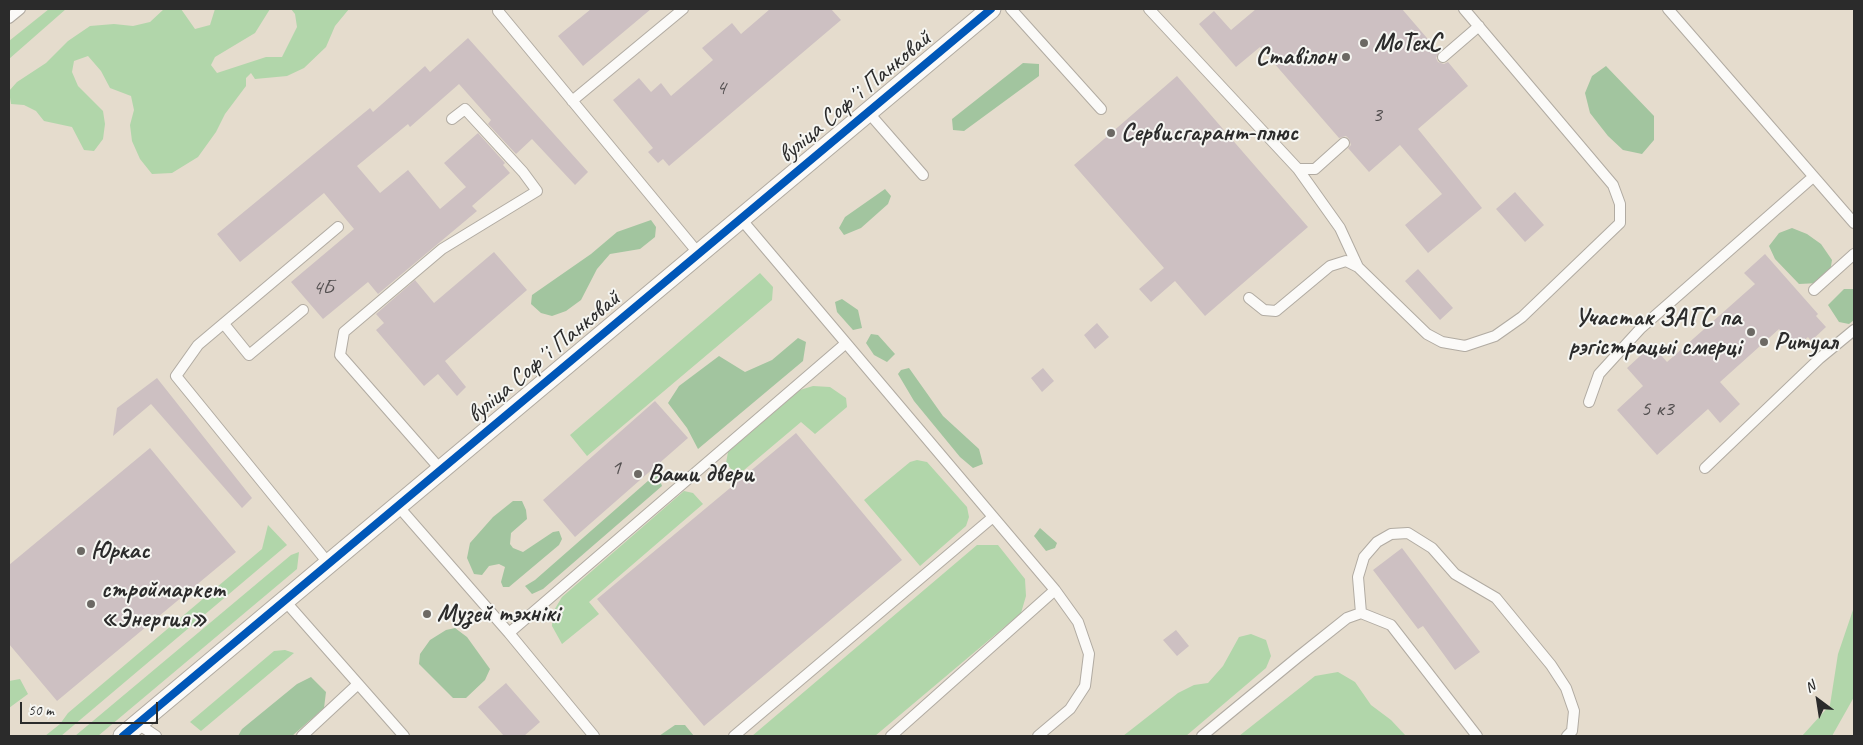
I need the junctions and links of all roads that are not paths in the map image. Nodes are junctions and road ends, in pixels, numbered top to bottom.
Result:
1 (20, 9) edge
2 (683, 9) edge
3 (991, 9) edge
4 (1010, 9) edge
5 (1149, 9) edge
6 (1464, 9) edge
7 (1668, 9) edge
8 (498, 11) dead end
9 (9, 18) edge
10 (1479, 26) junction
11 (1443, 57) dead end
12 (572, 101) junction
13 (1101, 109) dead end
14 (868, 112) junction
15 (452, 119) dead end
16 (1344, 143) dead end
17 (1298, 168) junction
18 (923, 175) dead end
19 (1813, 177) junction
20 (741, 220) junction
21 (1854, 223) edge
22 (338, 227) dead end
23 (699, 254) junction
24 (1854, 254) edge
25 (1358, 267) junction
26 (1814, 290) dead end
27 (1249, 298) dead end
28 (303, 310) dead end
29 (224, 324) junction
30 (1854, 330) edge
31 (845, 344) junction
32 (1589, 402) dead end
33 (1705, 468) dead end
34 (441, 470) junction
35 (398, 506) junction
36 (993, 517) junction
37 (329, 564) junction
38 (1055, 590) junction
39 (285, 601) junction
40 (1361, 613) junction
41 (510, 633) junction
42 (358, 684) junction
43 (138, 724) junction
44 (123, 736) edge
45 (156, 736) edge
46 (302, 736) edge
47 (404, 736) edge
48 (594, 736) edge
49 (734, 736) edge
50 (891, 736) edge
51 (1038, 736) edge
52 (1202, 736) edge
53 (1477, 736) edge
54 (1567, 736) edge

1 - 9 lane
2 - 12 lane
3 - 14 street, вуліца Софʼі Панковай
4 - 13 lane
5 - 17 lane
6 - 10 lane
7 - 19 lane
8 - 12 lane
10 - 11 lane
10 - 25 lane
12 - 23 lane
14 - 18 lane
14 - 20 street, вуліца Софʼі Панковай
15 - 34 lane
16 - 17 lane
17 - 25 lane
19 - 21 lane
19 - 32 lane
20 - 23 street, вуліца Софʼі Панковай
20 - 31 lane
22 - 29 lane
23 - 34 street, вуліца Софʼі Панковай
24 - 26 lane
25 - 27 lane
28 - 29 lane
29 - 37 lane
30 - 33 lane
31 - 36 lane
31 - 41 lane
34 - 35 street, вуліца Софʼі Панковай
35 - 37 street, вуліца Софʼі Панковай
35 - 41 lane
36 - 38 lane
36 - 49 lane
37 - 39 street, вуліца Софʼі Панковай
38 - 50 lane
38 - 51 lane
39 - 42 lane
39 - 43 street, вуліца Софʼі Панковай
40 - 52 lane
40 - 53 lane
40 - 54 lane
41 - 48 lane
42 - 46 lane
42 - 47 lane
43 - 44 street, вуліца Софʼі Панковай
43 - 45 lane

